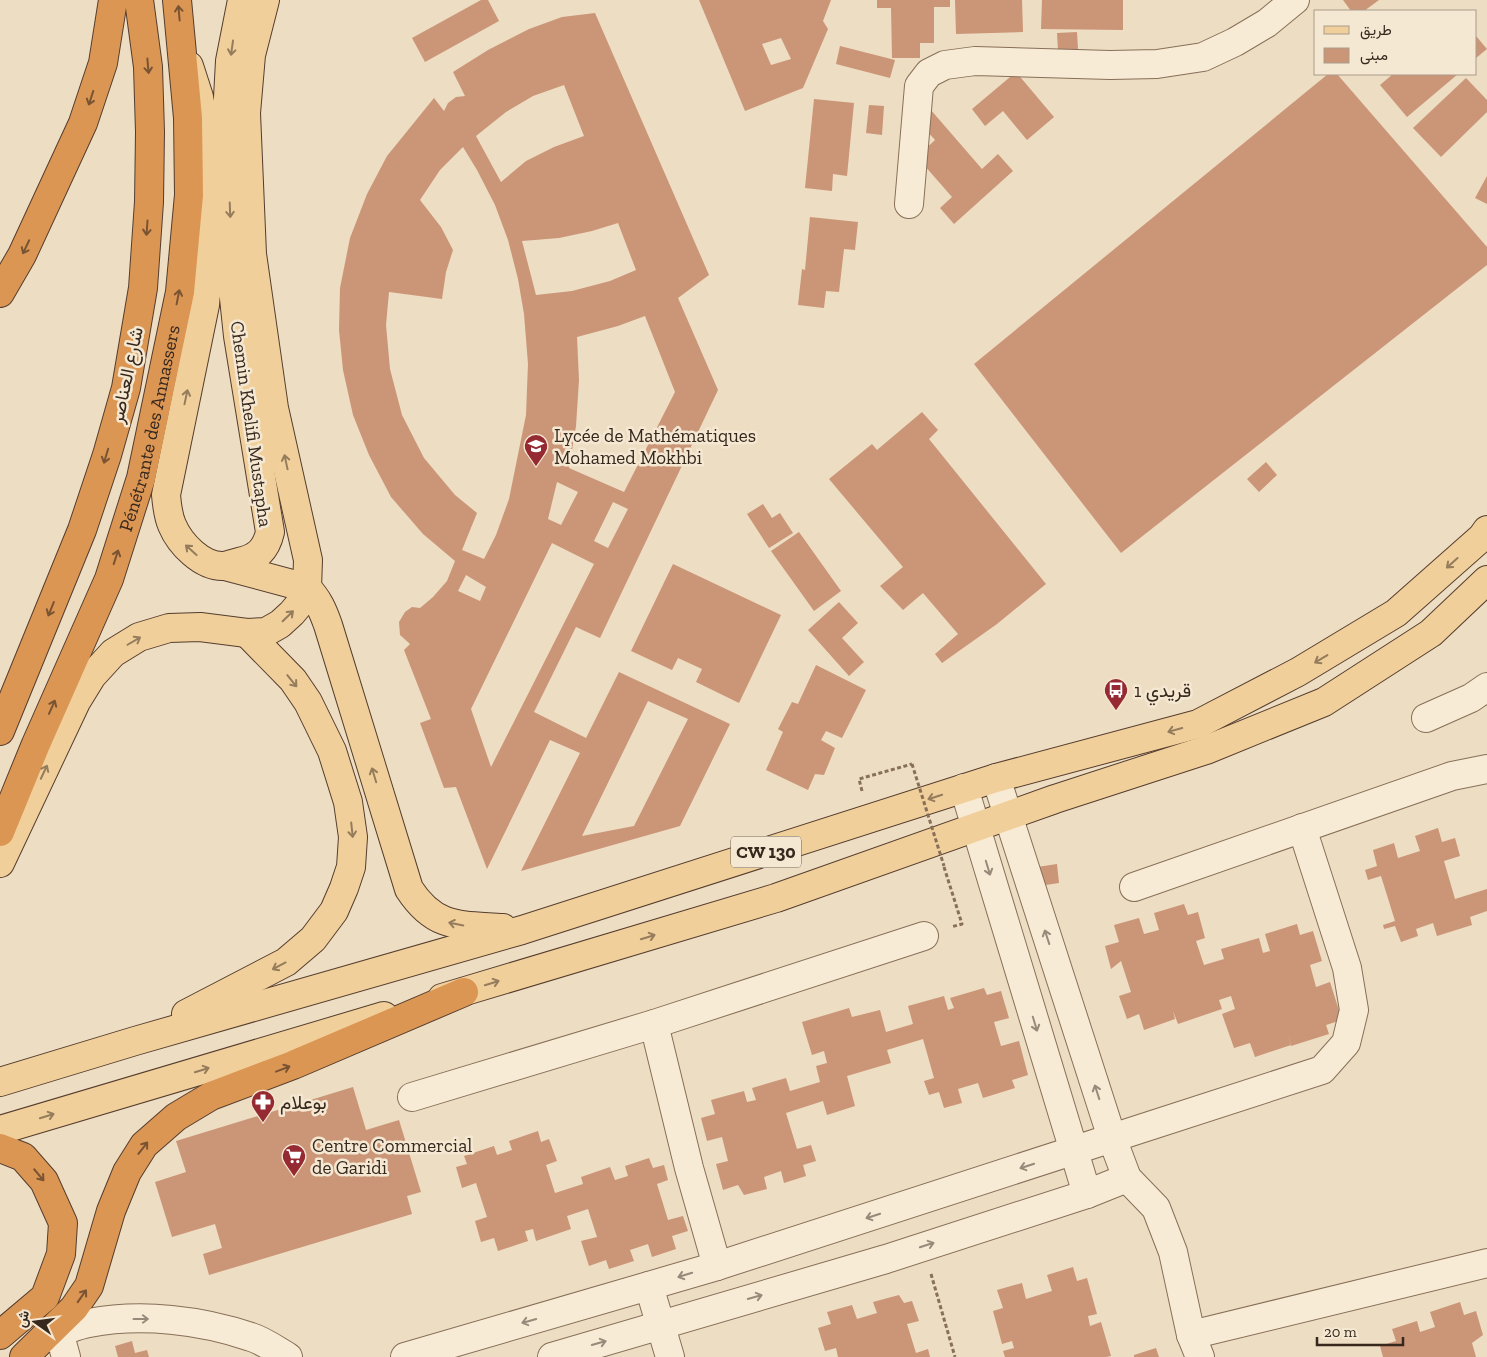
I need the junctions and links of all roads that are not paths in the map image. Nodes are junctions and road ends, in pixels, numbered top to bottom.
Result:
1 (113, 0) edge
2 (139, 0) edge
3 (177, 0) edge
4 (242, 0) edge
5 (265, 0) edge
6 (1295, 0) edge
7 (182, 48) junction
8 (909, 204) dead end
9 (0, 293) edge
10 (1487, 530) edge
11 (224, 566) junction
12 (1487, 580) edge
13 (307, 588) junction
14 (247, 633) junction
15 (1487, 686) edge
16 (1426, 718) dead end
17 (0, 730) edge
18 (1487, 769) edge
19 (996, 778) junction
20 (964, 788) junction
21 (1008, 816) junction
22 (976, 827) junction
23 (1302, 828) junction
24 (0, 832) edge
25 (0, 863) edge
26 (1134, 887) dead end
27 (522, 930) junction
28 (924, 936) dead end
29 (464, 992) junction
30 (654, 1024) junction
31 (135, 1041) junction
32 (0, 1082) edge
33 (412, 1097) dead end
34 (0, 1130) edge
35 (1112, 1138) junction
36 (0, 1148) edge
37 (1074, 1151) junction
38 (1127, 1178) junction
39 (1087, 1194) junction
40 (1487, 1263) edge
41 (716, 1266) junction
42 (649, 1286) junction
43 (660, 1326) junction
44 (0, 1334) edge
45 (48, 1346) edge
46 (1196, 1346) edge
47 (288, 1357) edge
48 (406, 1357) edge
49 (552, 1357) edge
50 (670, 1357) edge

1 -> 9 highway
2 -> 17 highway, شارع العناصر
7 -> 3 highway, Pénétrante des Annassers
4 -> 11 main road, Chemin Khelifi Mustapha
13 -> 5 main road, Chemin Khelifi Mustapha
6 - 8 street
11 -> 7 main road, Chemin Khelifi Mustapha
24 -> 7 highway, Pénétrante des Annassers
10 -> 19 main road, CW 130
11 - 13 main road
12 - 21 main road, CW 130
14 -> 13 main road, Chemin Khelifi Mustapha
27 -> 13 main road
25 -> 14 main road, Chemin Khelifi Mustapha
14 -> 31 main road
15 - 16 street
18 - 23 street
19 - 20 main road, CW 130
19 - 21 street
20 - 22 street
20 -> 27 main road, CW 130
21 - 22 main road, CW 130
35 -> 21 street
29 -> 22 main road, CW 130
22 -> 37 street
23 - 26 street
23 - 35 street
27 - 31 main road, CW 130
28 - 30 street
34 -> 29 main road, CW 130
45 -> 29 highway
30 - 33 street
30 - 41 street
31 - 32 main road, CW 130
35 - 37 street
35 - 38 street
36 -> 44 highway
37 - 39 street
37 -> 41 street
38 - 39 street
38 - 46 street
43 -> 39 street
40 - 46 street
41 -> 42 street
42 - 43 street
42 -> 48 street
49 -> 43 street
43 - 50 street
45 -> 47 street

